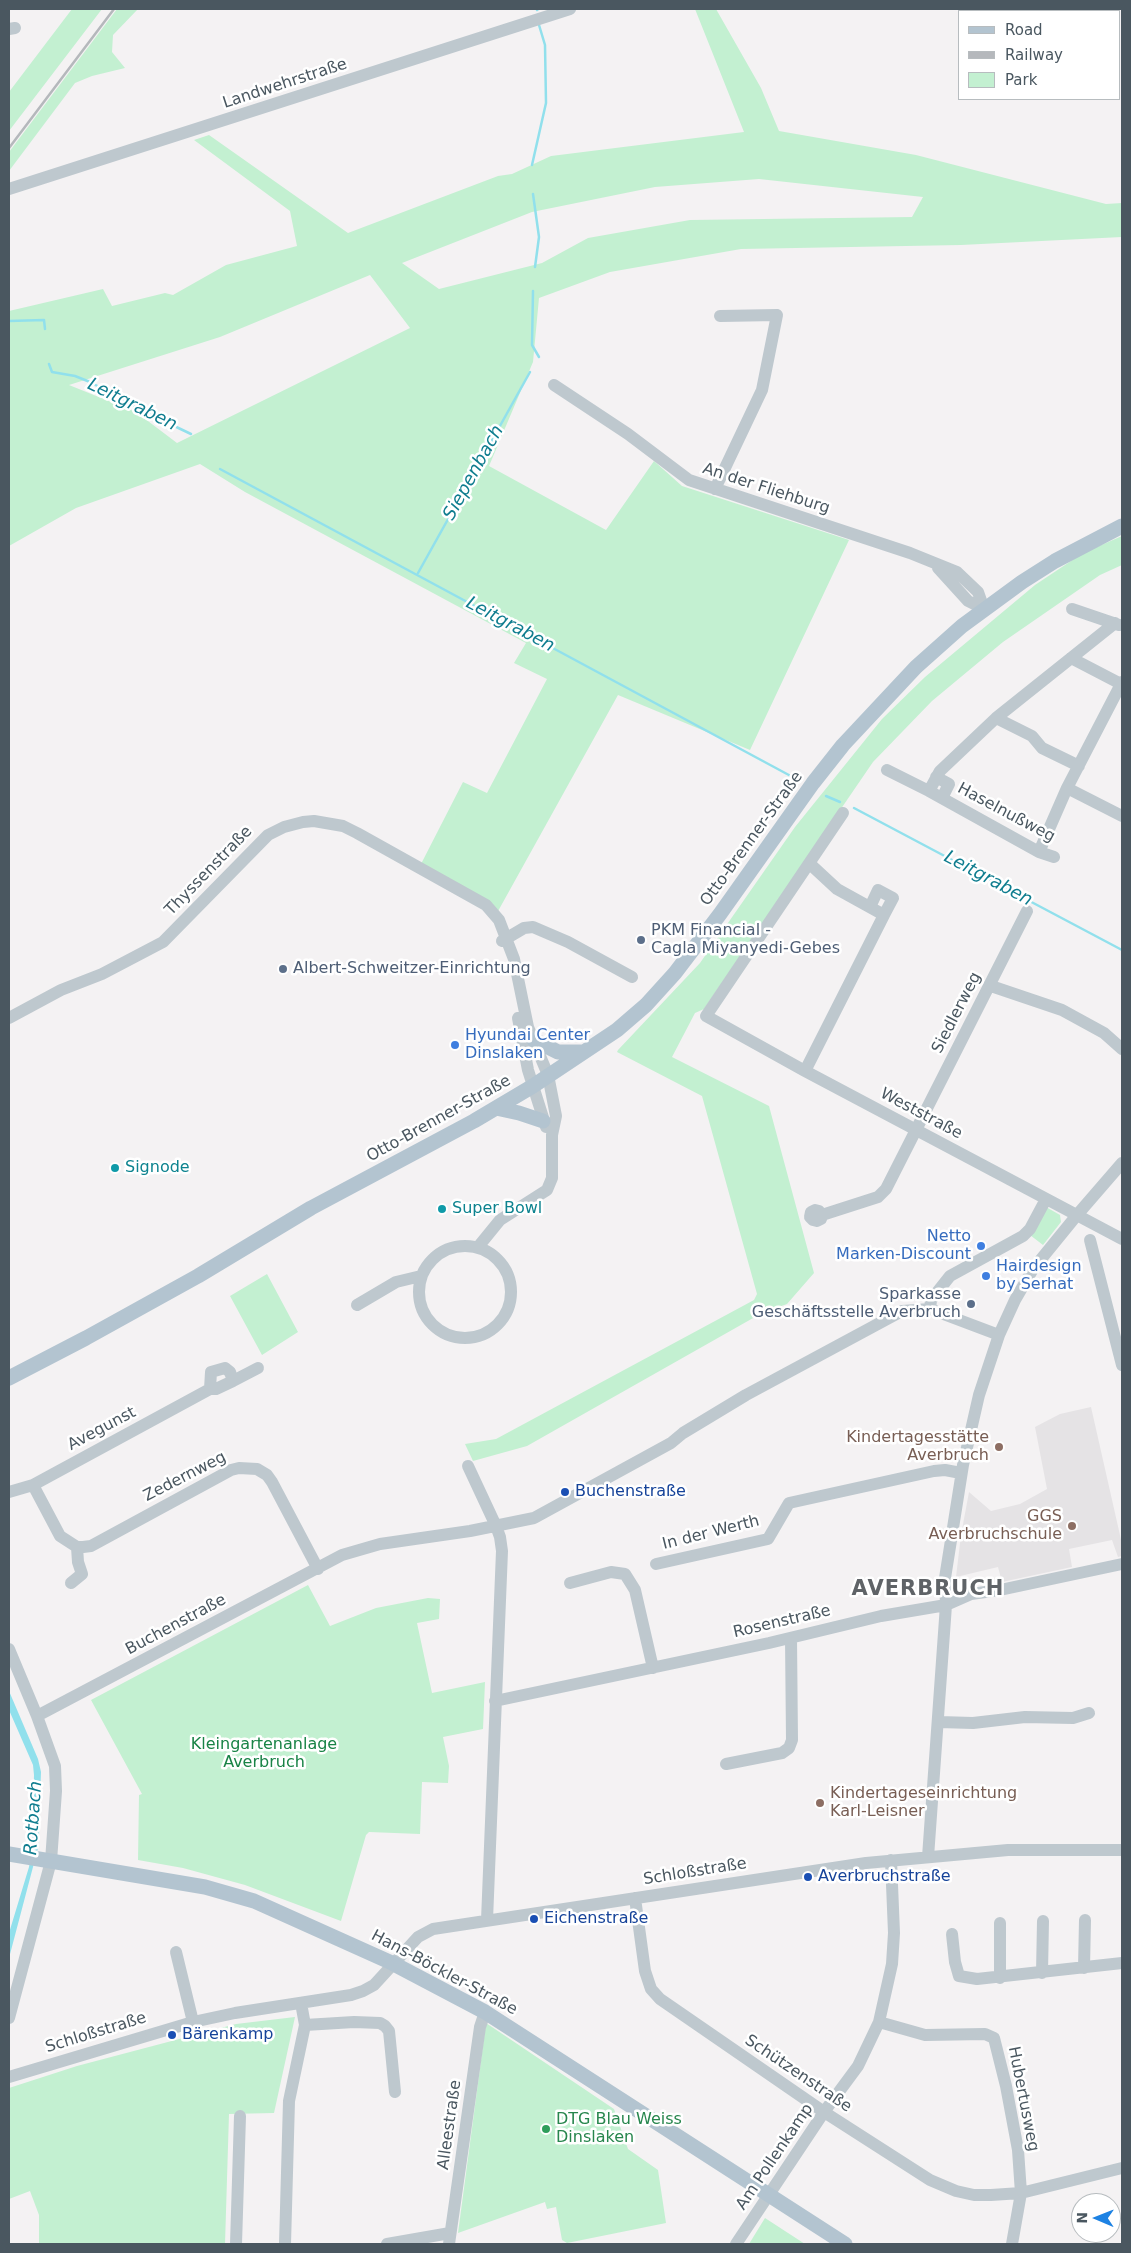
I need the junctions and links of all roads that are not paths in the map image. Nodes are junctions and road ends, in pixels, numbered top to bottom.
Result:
1 (570, 9) edge
2 (9, 189) edge
3 (720, 316) dead end
4 (554, 385) dead end
5 (715, 489) junction
6 (1122, 526) edge
7 (984, 609) junction
8 (1072, 609) dead end
9 (1118, 625) edge
10 (1071, 658) junction
11 (1122, 683) edge
12 (996, 718) junction
13 (1079, 766) junction
14 (887, 770) dead end
15 (936, 777) junction
16 (1067, 788) junction
17 (929, 791) junction
18 (942, 798) junction
19 (843, 813) dead end
20 (1122, 816) edge
21 (1039, 852) junction
22 (1054, 857) dead end
23 (810, 864) junction
24 (870, 907) junction
25 (1027, 911) dead end
26 (884, 914) junction
27 (505, 939) junction
28 (632, 977) dead end
29 (991, 986) junction
30 (9, 1018) edge
31 (534, 1040) junction
32 (1122, 1049) edge
33 (584, 1052) junction
34 (805, 1071) junction
35 (548, 1076) junction
36 (533, 1086) junction
37 (496, 1108) junction
38 (543, 1121) junction
39 (916, 1130) junction
40 (552, 1135) junction
41 (1122, 1163) edge
42 (1046, 1199) junction
43 (822, 1215) dead end
44 (1076, 1215) junction
45 (1122, 1239) edge
46 (1090, 1240) dead end
47 (478, 1247) junction
48 (421, 1276) junction
49 (357, 1305) dead end
50 (930, 1309) junction
51 (999, 1336) junction
52 (1122, 1364) edge
53 (258, 1368) dead end
54 (9, 1378) edge
55 (468, 1466) dead end
56 (962, 1473) junction
57 (33, 1485) junction
58 (9, 1492) edge
59 (496, 1526) junction
60 (77, 1547) junction
61 (656, 1564) dead end
62 (1122, 1564) edge
63 (318, 1568) junction
64 (71, 1584) dead end
65 (570, 1584) dead end
66 (946, 1605) junction
67 (791, 1638) junction
68 (9, 1649) edge
69 (653, 1668) junction
70 (495, 1701) junction
71 (1089, 1713) dead end
72 (37, 1716) junction
73 (939, 1722) junction
74 (726, 1764) dead end
75 (1122, 1850) edge
76 (16, 1855) edge
77 (928, 1857) junction
78 (46, 1860) junction
79 (891, 1860) junction
80 (635, 1898) junction
81 (487, 1920) junction
82 (1085, 1920) dead end
83 (1042, 1921) dead end
84 (1000, 1923) dead end
85 (952, 1934) dead end
86 (176, 1952) dead end
87 (392, 1963) junction
88 (1122, 1963) edge
89 (1084, 1968) junction
90 (1042, 1973) junction
91 (1000, 1978) junction
92 (301, 2003) junction
93 (485, 2012) junction
94 (9, 2018) edge
95 (193, 2022) junction
96 (879, 2022) junction
97 (305, 2025) junction
98 (9, 2077) edge
99 (395, 2092) dead end
100 (824, 2112) junction
101 (240, 2116) dead end
102 (1122, 2168) edge
103 (1022, 2193) junction
104 (769, 2194) junction
105 (449, 2238) edge
106 (236, 2244) edge
107 (285, 2244) edge
108 (387, 2244) edge
109 (736, 2244) edge
110 (845, 2244) edge
111 (1012, 2244) edge

1 - 2 street, Landwehrstraße
3 - 5 street
4 - 5 street, An der Fliehburg
5 - 7 street, An der Fliehburg
6 - 7 main road, Otto-Brenner-Straße
7 - 33 main road, Otto-Brenner-Straße
8 - 9 street
9 - 10 street, Haselnußweg
10 - 11 street
10 - 12 street, Haselnußweg
11 - 13 street
12 - 13 street
12 - 15 street, Haselnußweg
13 - 16 street
14 - 17 street, Haselnußweg
15 - 17 street, Haselnußweg
15 - 18 street, Haselnußweg
16 - 20 street
16 - 21 street
17 - 18 street, Haselnußweg
18 - 21 street, Haselnußweg
19 - 23 street
21 - 22 street, Haselnußweg
23 - 24 street
23 - 34 street, Weststraße
24 - 26 street
24 - 26 street
25 - 29 street, Siedlerweg
26 - 34 street
27 - 28 street
27 - 30 street, Thyssenstraße
27 - 31 street, Thyssenstraße
27 - 36 street, Thyssenstraße
29 - 32 street
29 - 39 street, Siedlerweg
31 - 33 main road
31 - 35 street, Thyssenstraße
33 - 35 main road, Otto-Brenner-Straße
34 - 39 street, Weststraße
35 - 36 main road, Otto-Brenner-Straße
35 - 40 street, Thyssenstraße
36 - 37 main road, Otto-Brenner-Straße
36 - 38 street, Thyssenstraße
37 - 38 main road
37 - 54 main road, Otto-Brenner-Straße
38 - 40 street, Thyssenstraße
39 - 42 street, Weststraße
39 - 43 street, Siedlerweg
40 - 47 street, Thyssenstraße
41 - 44 street
42 - 44 street, Weststraße
42 - 50 street
44 - 45 street, Weststraße
44 - 51 street
46 - 52 street
47 - 48 street
47 - 48 street
48 - 49 street
50 - 51 street, Buchenstraße
50 - 59 street, Buchenstraße
51 - 56 street
53 - 57 street, Avegunst
55 - 59 street
56 - 61 street, In der Werth
56 - 66 street
57 - 58 street, Avegunst
57 - 60 street
59 - 63 street, Buchenstraße
59 - 70 street
60 - 63 street, Zedernweg
60 - 64 street
62 - 66 street, Rosenstraße
63 - 72 street, Buchenstraße
65 - 69 street
66 - 67 street, Rosenstraße
66 - 73 street
67 - 69 street, Rosenstraße
67 - 74 street
68 - 72 street
69 - 70 street, Rosenstraße
70 - 81 street
71 - 73 street
72 - 78 street
73 - 77 street
75 - 77 street, Schloßstraße
76 - 78 main road, Hans-Böckler-Straße
77 - 79 street, Schloßstraße
78 - 87 main road, Hans-Böckler-Straße
78 - 94 street
79 - 80 street, Schloßstraße
79 - 96 street, Am Pollenkamp
80 - 81 street, Schloßstraße
80 - 100 street, Schützenstraße
81 - 87 street, Schloßstraße
82 - 89 street
83 - 90 street
84 - 91 street
85 - 91 street
86 - 95 street
87 - 92 street, Schloßstraße
87 - 93 main road, Hans-Böckler-Straße
88 - 89 street
89 - 90 street
90 - 91 street
92 - 95 street, Schloßstraße
92 - 97 street
93 - 104 main road, Hans-Böckler-Straße
93 - 105 street, Alleestraße
95 - 98 street, Schloßstraße
96 - 100 street, Am Pollenkamp
96 - 103 street, Hubertusweg
97 - 99 street
97 - 107 street
100 - 103 street, Schützenstraße
100 - 104 street, Am Pollenkamp
101 - 106 street
102 - 103 street, Schützenstraße
103 - 111 street
104 - 109 street, Am Pollenkamp
104 - 110 main road, Hans-Böckler-Straße
105 - 108 street

